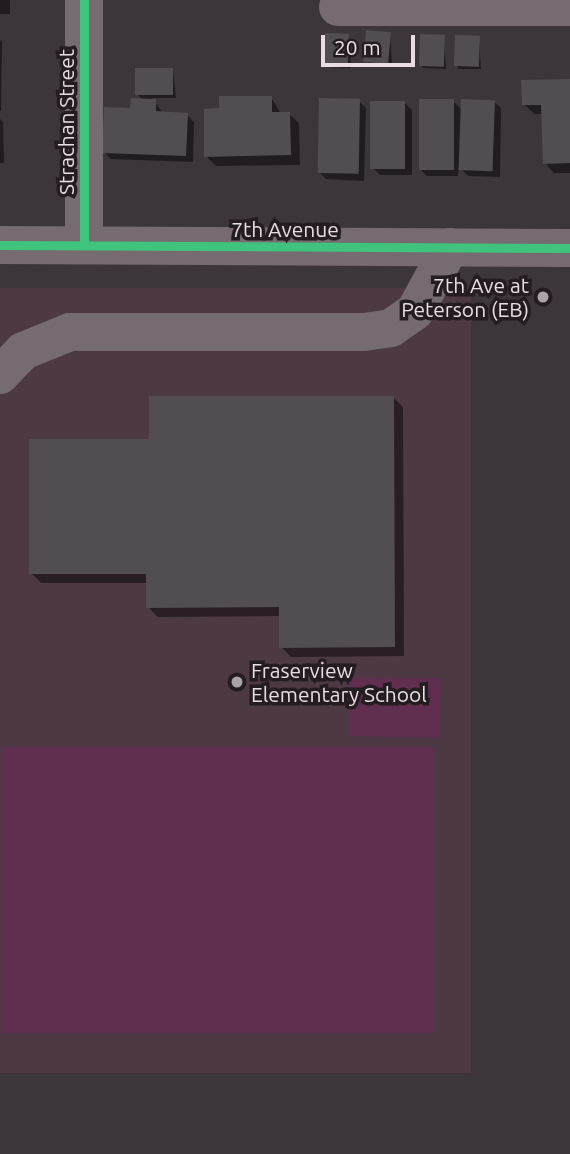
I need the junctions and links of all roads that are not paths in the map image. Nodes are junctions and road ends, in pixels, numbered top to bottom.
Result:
1 (84, 0) edge
2 (338, 7) dead end
3 (570, 7) edge
4 (0, 245) edge
5 (84, 245) junction
6 (450, 247) junction
7 (570, 248) edge
8 (0, 374) edge

1 - 5 street, Strachan Street
2 - 3 street
4 - 5 street, 7th Avenue
5 - 6 street, 7th Avenue
6 - 7 street, 7th Avenue
6 - 8 street

